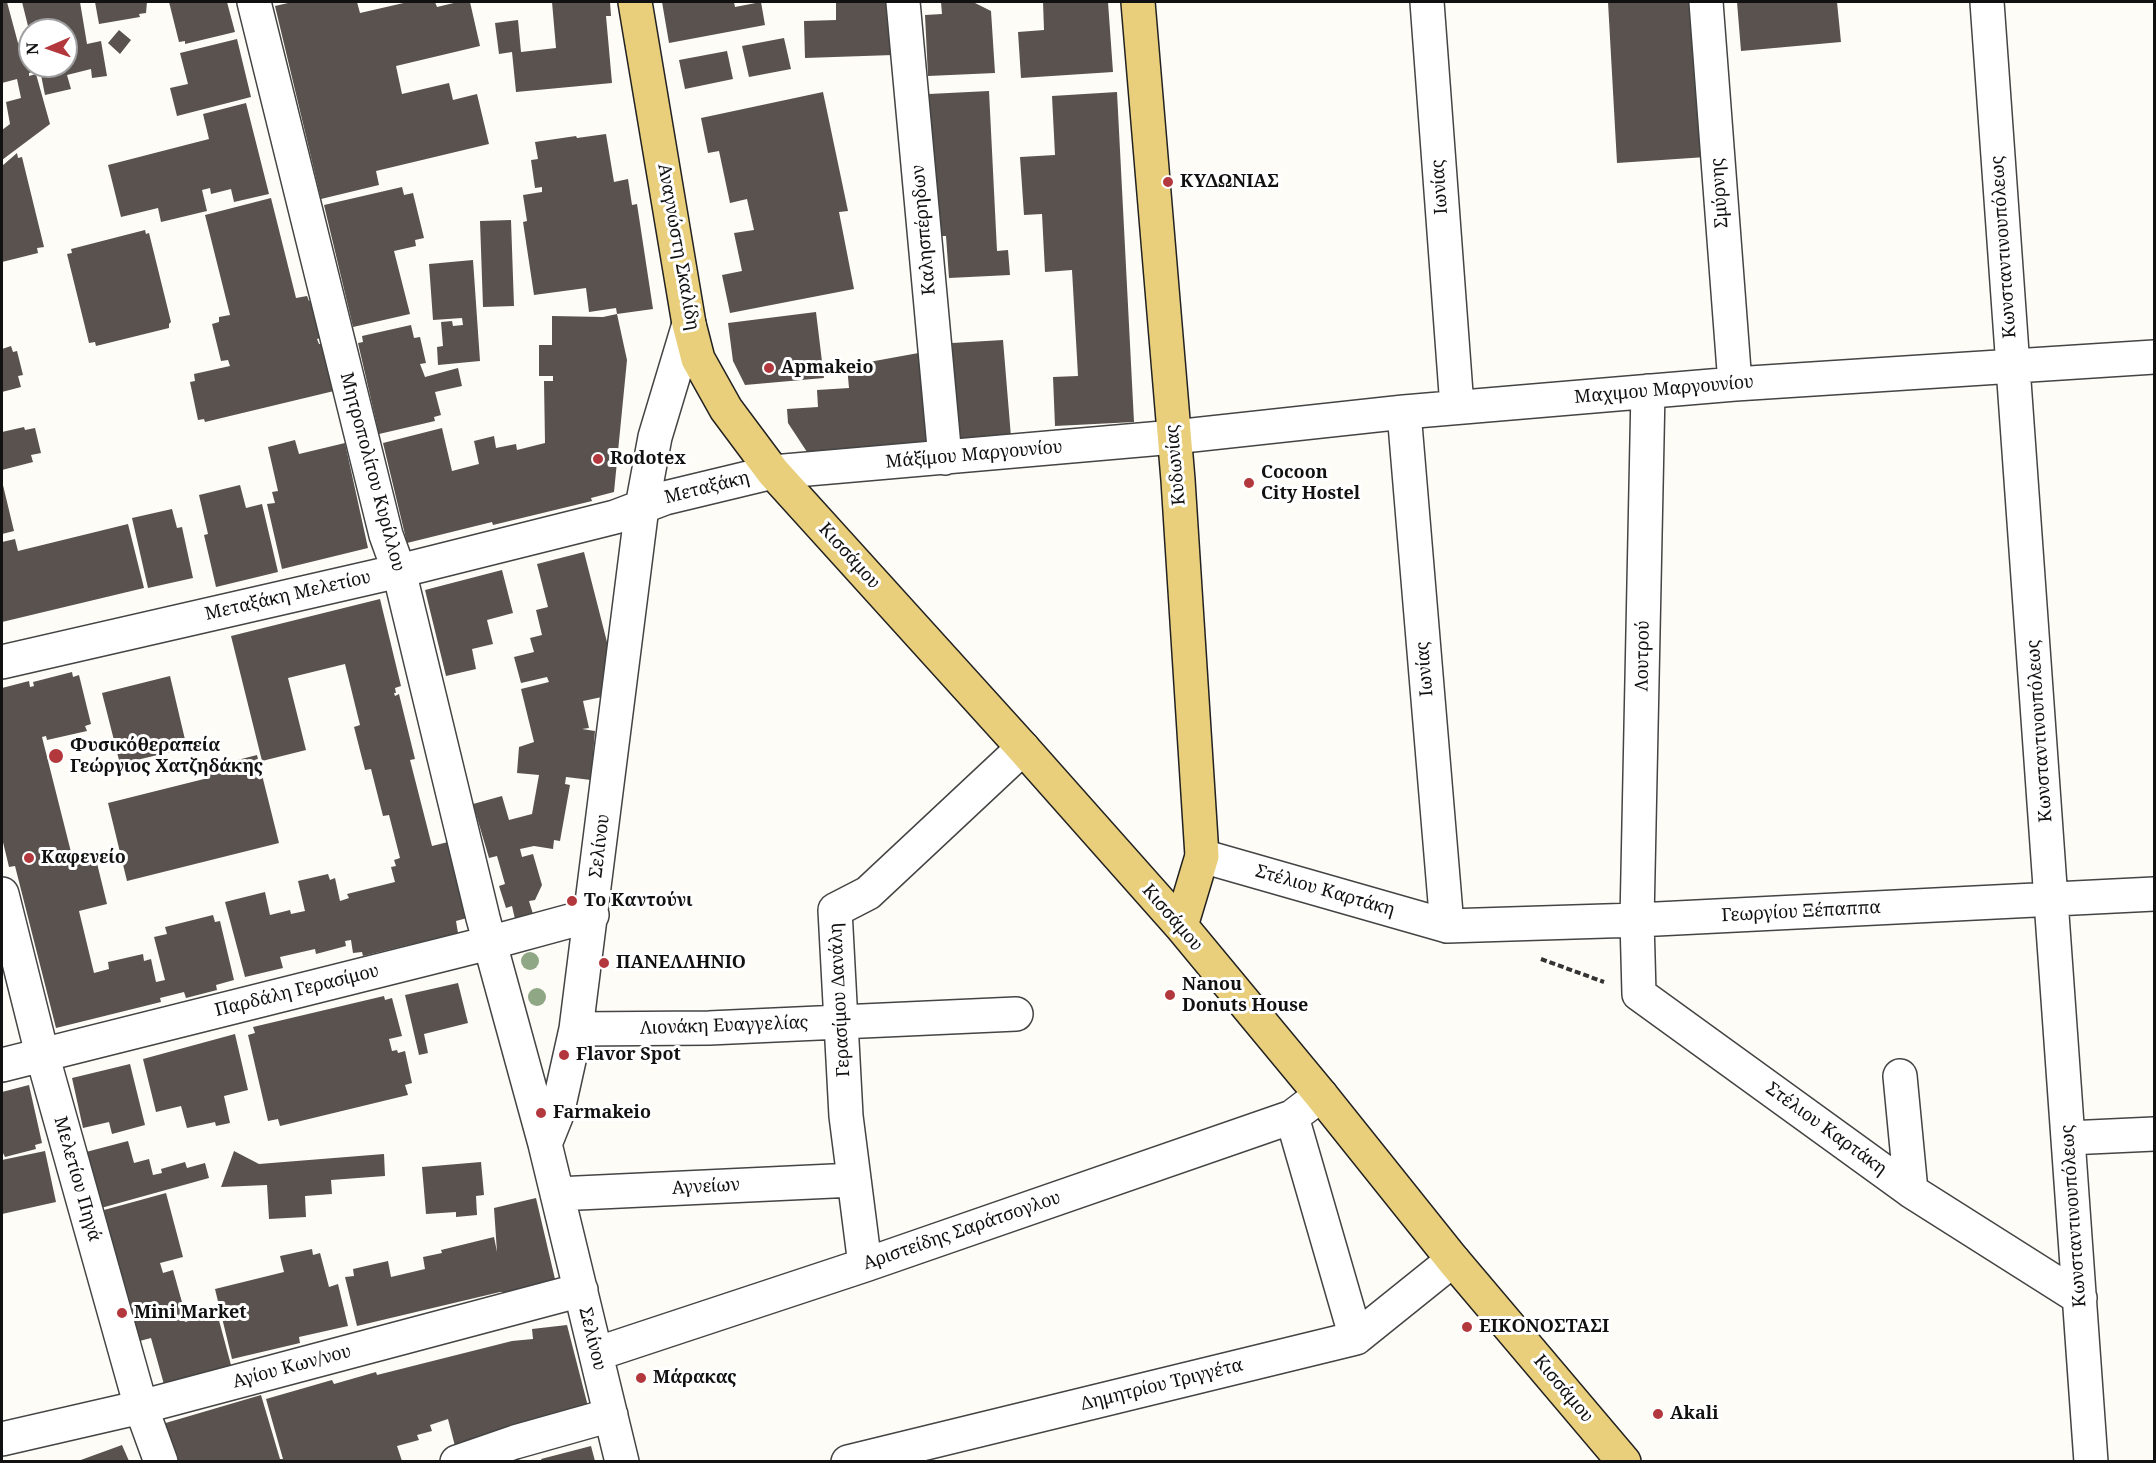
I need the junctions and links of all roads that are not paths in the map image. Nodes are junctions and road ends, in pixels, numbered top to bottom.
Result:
1 (254, 2) edge
2 (635, 2) edge
3 (903, 2) edge
4 (1138, 2) edge
5 (1427, 2) edge
6 (1706, 2) edge
7 (1987, 2) edge
8 (689, 324) junction
9 (2154, 357) edge
10 (2013, 366) junction
11 (1735, 384) junction
12 (1648, 391) junction
13 (1457, 407) junction
14 (1404, 412) junction
15 (1174, 437) junction
16 (945, 458) junction
17 (773, 472) junction
18 (642, 507) junction
19 (399, 571) junction
20 (2, 662) edge
21 (1023, 748) junction
22 (1203, 856) junction
23 (2, 894) edge
24 (2154, 894) edge
25 (2052, 899) junction
26 (592, 915) junction
27 (1637, 920) junction
28 (1181, 926) junction
29 (1447, 926) junction
30 (489, 943) junction
31 (1016, 1014) dead end
32 (840, 1022) junction
33 (576, 1029) junction
34 (42, 1054) junction
35 (2, 1065) edge
36 (1900, 1076) dead end
37 (1321, 1095) junction
38 (1293, 1117) junction
39 (2154, 1134) edge
40 (2068, 1138) junction
41 (546, 1144) junction
42 (854, 1180) junction
43 (1911, 1191) junction
44 (557, 1194) junction
45 (1453, 1260) junction
46 (865, 1264) junction
47 (581, 1290) junction
48 (2080, 1298) junction
49 (1356, 1338) junction
50 (596, 1354) junction
51 (141, 1407) junction
52 (611, 1415) junction
53 (2, 1439) edge
54 (510, 1452) edge
55 (161, 1461) edge
56 (457, 1461) edge
57 (622, 1461) edge
58 (848, 1461) edge
59 (1624, 1461) edge
60 (2091, 1461) edge

1 - 19 street, Μητροπολίτου Κυρίλλου
2 - 8 main road, Αναγνώστη Σκαλίδη
3 - 16 street, Καλησπέρηδων
4 - 15 main road, Κυδωνίας
5 - 13 street, Ιωνίας
6 - 11 street, Σμύρνης
7 - 10 street, Κωνσταντινουπόλεως
8 - 17 main road, Αναγνώστη Σκαλίδη
8 - 18 street, Σελίνου
9 - 10 street, Μαχιμου Mαργουνίου
10 - 11 street, Μαχιμου Mαργουνίου
10 - 25 street, Κωνσταντινουπόλεως
11 - 12 street, Μαχιμου Mαργουνίου
12 - 13 street, Μαχιμου Mαργουνίου
12 - 27 street, Λουτρού
13 - 14 street, Μαχιμου Mαργουνίου
14 - 15 street, Μαχιμου Mαργουνίου
14 - 29 street, Ιωνίας
15 - 16 street, Μάξίμου Mαργουνίου
15 - 22 main road, Κυδωνίας
16 - 17 street, Μάξίμου Mαργουνίου
17 - 18 street, Μεταξάκη
17 - 21 main road, Κισσάμου
18 - 19 street, Μεταξάκη Μελετίου
18 - 26 street, Σελίνου
19 - 20 street, Μεταξάκη Μελετίου
19 - 30 street, Μητροπολίτου Κυρίλλου
21 - 28 main road, Κισσάμου
21 - 32 street, Γερασίμου Δανάλη
22 - 28 main road, Κυδωνίας
22 - 29 street, Στέλιου Καρτάκη
23 - 34 street, Μελετίου Πηγά
24 - 25 street, Γεωργίου Ξέπαππα
25 - 27 street, Γεωργίου Ξέπαππα
25 - 40 street, Κωνσταντινουπόλεως
26 - 30 street, Παρδάλη Γερασίμου
26 - 33 street, Σελίνου
27 - 29 street, Γεωργίου Ξέπαππα
27 - 43 street, Στέλιου Καρτάκη
28 - 37 main road, Κισσάμου
30 - 34 street, Παρδάλη Γερασίμου
30 - 41 street, Μητροπολίτου Κυρίλλου
31 - 32 street, Λιονάκη Ευαγγελίας
32 - 33 street, Λιονάκη Ευαγγελίας
32 - 42 street, Γερασίμου Δανάλη
33 - 41 street, Σελίνου
34 - 35 street, Παρδάλη Γερασίμου
34 - 51 street, Μελετίου Πηγά
36 - 43 street
37 - 38 street, Αριστείδης Σαράτσογλου
37 - 45 main road, Κισσάμου
38 - 46 street, Αριστείδης Σαράτσογλου
38 - 49 street
39 - 40 street
40 - 48 street, Κωνσταντινουπόλεως
41 - 44 street, Σελίνου
42 - 44 street, Αγνείων
42 - 46 street, Γερασίμου Δανάλη
43 - 48 street, Στέλιου Καρτάκη
44 - 47 street, Σελίνου
45 - 49 street, Δημητρίου Τριγγέτα
45 - 59 main road, Κισσάμου
46 - 50 street, Αριστείδης Σαράτσογλου
47 - 50 street, Σελίνου
47 - 51 street, Αγίου Κων/νου
48 - 60 street, Κωνσταντινουπόλεως
49 - 58 street, Δημητρίου Τριγγέτα
50 - 52 street, Σελίνου
51 - 53 street, Αγίου Κων/νου
51 - 55 street, Μελετίου Πηγά
52 - 54 street
52 - 57 street, Σελίνου
54 - 56 street

